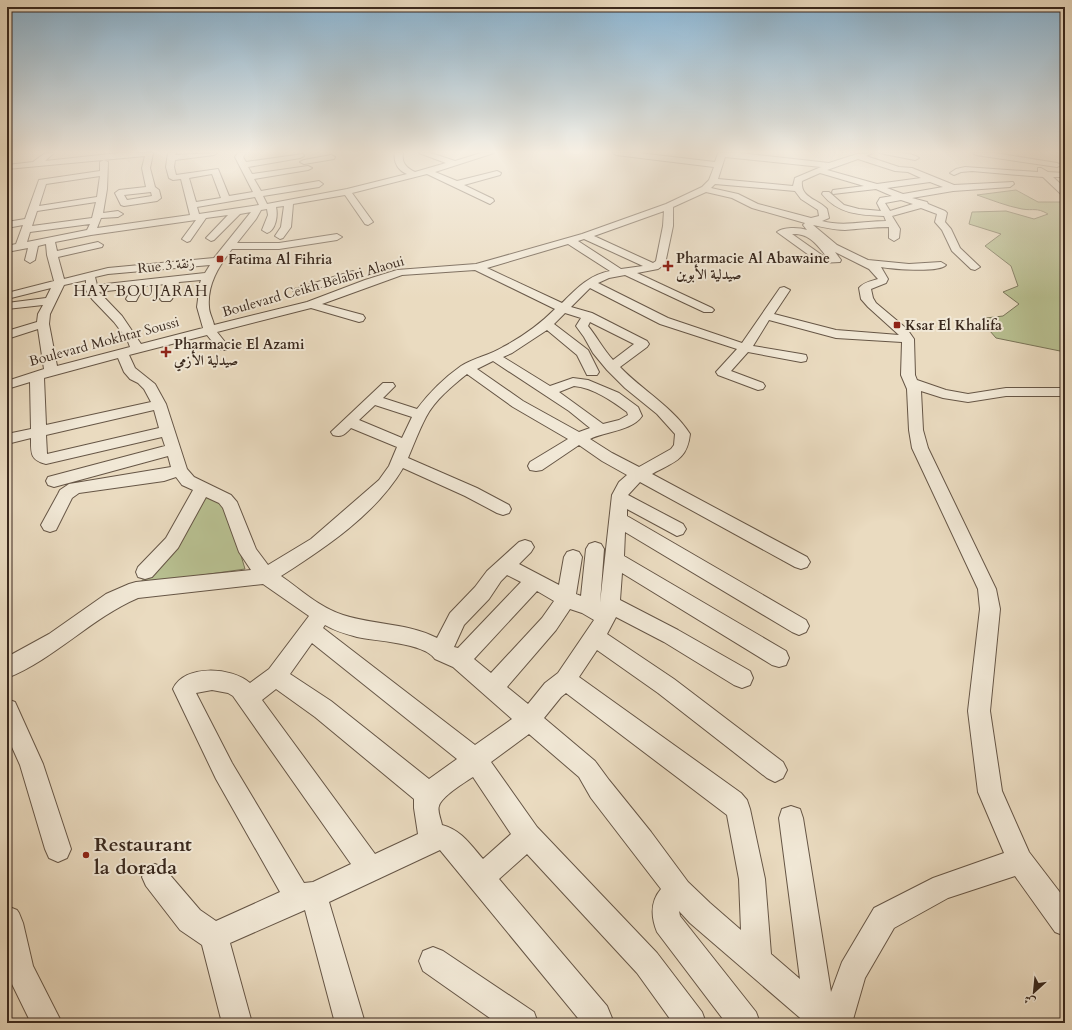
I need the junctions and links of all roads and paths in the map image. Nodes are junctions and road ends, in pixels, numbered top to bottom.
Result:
1 (36, 201) edge
2 (82, 201) edge
3 (91, 201) edge
4 (100, 201) edge
5 (104, 201) edge
6 (192, 201) edge
7 (262, 201) edge
8 (294, 201) edge
9 (353, 201) edge
10 (680, 201) edge
11 (744, 201) edge
12 (810, 201) edge
13 (835, 201) edge
14 (882, 201) edge
15 (913, 201) edge
16 (939, 201) dead end
17 (289, 202) junction
18 (921, 204) junction
19 (264, 206) junction
20 (669, 206) junction
21 (761, 208) junction
22 (34, 209) junction
23 (154, 211) dead end
24 (238, 211) junction
25 (888, 214) junction
26 (200, 216) junction
27 (812, 221) junction
28 (368, 222) dead end
29 (29, 223) junction
30 (149, 223) junction
31 (893, 224) junction
32 (7, 225) edge
33 (776, 227) junction
34 (112, 229) junction
35 (267, 230) dead end
36 (95, 232) junction
37 (146, 235) dead end
38 (280, 236) dead end
39 (585, 236) junction
40 (337, 237) dead end
41 (211, 238) dead end
42 (894, 238) dead end
43 (187, 239) dead end
44 (50, 240) junction
45 (569, 240) junction
46 (34, 243) junction
47 (21, 245) junction
48 (98, 245) junction
49 (228, 246) junction
50 (7, 249) edge
51 (52, 255) junction
52 (30, 260) dead end
53 (217, 261) junction
54 (868, 263) junction
55 (106, 264) junction
56 (940, 265) dead end
57 (477, 267) junction
58 (654, 267) junction
59 (975, 267) dead end
60 (133, 269) junction
61 (624, 272) junction
62 (353, 274) dead end
63 (90, 275) junction
64 (207, 276) junction
65 (175, 279) junction
66 (330, 281) junction
67 (60, 282) junction
68 (140, 283) junction
69 (589, 283) junction
70 (128, 284) junction
71 (92, 289) junction
72 (784, 290) dead end
73 (299, 291) dead end
74 (342, 292) junction
75 (7, 296) edge
76 (132, 299) dead end
77 (166, 299) dead end
78 (50, 301) junction
79 (311, 304) junction
80 (7, 306) edge
81 (562, 308) junction
82 (708, 310) dead end
83 (588, 316) junction
84 (766, 316) junction
85 (359, 318) dead end
86 (43, 324) junction
87 (547, 324) junction
88 (210, 331) junction
89 (7, 335) edge
90 (908, 340) junction
91 (223, 347) dead end
92 (745, 348) junction
93 (130, 350) junction
94 (495, 357) junction
95 (801, 358) dead end
96 (612, 367) junction
97 (467, 368) junction
98 (51, 371) junction
99 (592, 372) dead end
100 (37, 375) junction
101 (912, 383) junction
102 (7, 385) edge
103 (388, 386) dead end
104 (758, 386) dead end
105 (548, 392) junction
106 (1065, 392) edge
107 (374, 400) junction
108 (159, 404) junction
109 (420, 416) junction
110 (350, 422) junction
111 (601, 429) junction
112 (167, 431) junction
113 (38, 432) junction
114 (338, 432) dead end
115 (7, 439) edge
116 (580, 439) junction
117 (173, 449) junction
118 (402, 453) junction
119 (536, 466) dead end
120 (180, 470) junction
121 (638, 475) junction
122 (54, 481) dead end
123 (204, 488) junction
124 (620, 498) junction
125 (503, 509) dead end
126 (618, 520) junction
127 (50, 525) dead end
128 (677, 529) dead end
129 (525, 547) dead end
130 (595, 549) dead end
131 (573, 557) dead end
132 (615, 560) junction
133 (801, 562) dead end
134 (506, 566) junction
135 (145, 572) dead end
136 (266, 576) junction
137 (535, 580) junction
138 (566, 599) junction
139 (590, 607) junction
140 (608, 610) junction
141 (316, 622) junction
142 (800, 626) dead end
143 (595, 637) junction
144 (451, 656) junction
145 (779, 658) dead end
146 (7, 668) edge
147 (276, 676) junction
148 (742, 678) dead end
149 (566, 680) junction
150 (492, 688) junction
151 (248, 698) junction
152 (7, 710) edge
153 (529, 720) junction
154 (474, 758) junction
155 (775, 770) dead end
156 (428, 798) junction
157 (791, 818) dead end
158 (528, 836) junction
159 (432, 840) junction
160 (58, 849) dead end
161 (1020, 861) junction
162 (370, 869) junction
163 (155, 877) dead end
164 (481, 878) junction
165 (679, 891) junction
166 (306, 897) junction
167 (7, 920) edge
168 (1065, 922) edge
169 (214, 936) junction
170 (433, 960) dead end
171 (757, 962) junction
172 (828, 1020) edge
173 (44, 1021) edge
174 (237, 1023) edge
175 (350, 1023) edge
176 (523, 1023) edge
177 (599, 1023) edge
178 (691, 1023) edge
179 (745, 1023) edge

1 - 22 street
2 - 22 street
3 - 29 street
4 - 36 street
5 - 34 street
6 - 26 street
7 - 19 street
8 - 17 street
9 - 28 street
10 - 20 street, Boulevard Ceikh Belabri Alaoui
11 - 21 street
12 - 27 street
13 - 25 street
14 - 25 street
15 - 18 street
16 - 18 street
17 - 19 street
17 - 38 street
18 - 25 street
18 - 59 street
19 - 24 street
19 - 35 street
19 - 49 street
20 - 39 street, Boulevard Ceikh Belabri Alaoui
20 - 58 street
21 - 27 street
21 - 33 street
22 - 29 street
23 - 30 street
24 - 26 street
24 - 41 street
25 - 31 street
26 - 30 street
26 - 43 street
27 - 31 street
27 - 54 street
29 - 32 street
29 - 47 street
30 - 34 street
30 - 37 street
31 - 42 street
33 - 33 street
34 - 36 street
36 - 44 street
36 - 48 street
39 - 45 street, Boulevard Ceikh Belabri Alaoui
39 - 58 street
40 - 49 street
44 - 46 street
44 - 51 street
45 - 57 street, Boulevard Ceikh Belabri Alaoui
45 - 61 street
46 - 47 street
46 - 52 street
47 - 50 street
48 - 51 street
48 - 55 street
49 - 53 street
51 - 67 street
53 - 60 street
53 - 64 street
54 - 56 street
54 - 90 street
55 - 60 street
55 - 63 street
57 - 74 street, Boulevard Ceikh Belabri Alaoui
57 - 81 street
58 - 61 street
60 - 70 street
61 - 69 street
61 - 82 street
62 - 66 street
63 - 67 street
63 - 71 street
64 - 65 street, Rue 3 زنقة
64 - 88 street
65 - 68 street, Rue 3 زنقة
65 - 77 street
66 - 73 street
66 - 74 street
67 - 75 street
67 - 78 street
68 - 70 street, Rue 3 زنقة
68 - 76 street
69 - 81 street
69 - 92 street
70 - 71 street, Rue 3 زنقة
71 - 93 street
72 - 84 street
74 - 79 street, Boulevard Ceikh Belabri Alaoui
78 - 80 street
78 - 86 street
79 - 85 street
79 - 88 street, Boulevard Ceikh Belabri Alaoui
81 - 83 street
81 - 87 street
83 - 96 street
83 - 96 street
84 - 90 street
84 - 92 street
86 - 89 street
86 - 98 street
87 - 94 street
87 - 99 street
88 - 91 street
88 - 93 street, Boulevard Mokhtar Soussi
90 - 101 street
92 - 95 street
92 - 104 street
93 - 98 street, Boulevard Mokhtar Soussi
93 - 108 street
94 - 97 street
94 - 105 street
96 - 121 street
97 - 109 street
97 - 116 street
98 - 100 street, Boulevard Mokhtar Soussi
100 - 102 street, Boulevard Mokhtar Soussi
100 - 113 street
101 - 106 street
101 - 161 street
103 - 107 street
105 - 111 street
105 - 111 street
107 - 109 street
107 - 110 street
108 - 112 street
108 - 113 street
109 - 118 street
110 - 114 street
110 - 118 street
111 - 116 street
112 - 113 street
112 - 117 street
113 - 115 street
116 - 119 street
116 - 121 street
117 - 120 street
117 - 122 street
118 - 125 street
118 - 136 street
120 - 123 street
120 - 127 street
121 - 124 street
121 - 133 street
123 - 135 street
123 - 136 street
124 - 126 street
124 - 128 street
126 - 132 street
126 - 142 street
129 - 134 street
130 - 139 street
131 - 138 street
132 - 140 street
132 - 145 street
134 - 137 street
134 - 144 street
136 - 141 street
136 - 146 street
137 - 138 street
137 - 144 street
138 - 139 street
138 - 150 street
139 - 140 street
140 - 143 street
140 - 148 street
141 - 144 street
141 - 147 street
141 - 154 street
143 - 149 street
143 - 155 street
144 - 150 street
147 - 151 street
147 - 156 street
149 - 153 street
149 - 171 street
150 - 153 street
151 - 162 street
151 - 166 street
152 - 160 street
153 - 154 street
153 - 165 street
154 - 156 street
154 - 158 street
156 - 159 street
157 - 172 street
158 - 164 street
158 - 178 street
159 - 162 street
159 - 164 street
161 - 168 street
161 - 172 street
162 - 166 street
163 - 169 street
164 - 177 street
165 - 171 street
165 - 179 street
166 - 169 street
166 - 175 street
167 - 173 street
169 - 174 street
170 - 176 street
171 - 172 street

